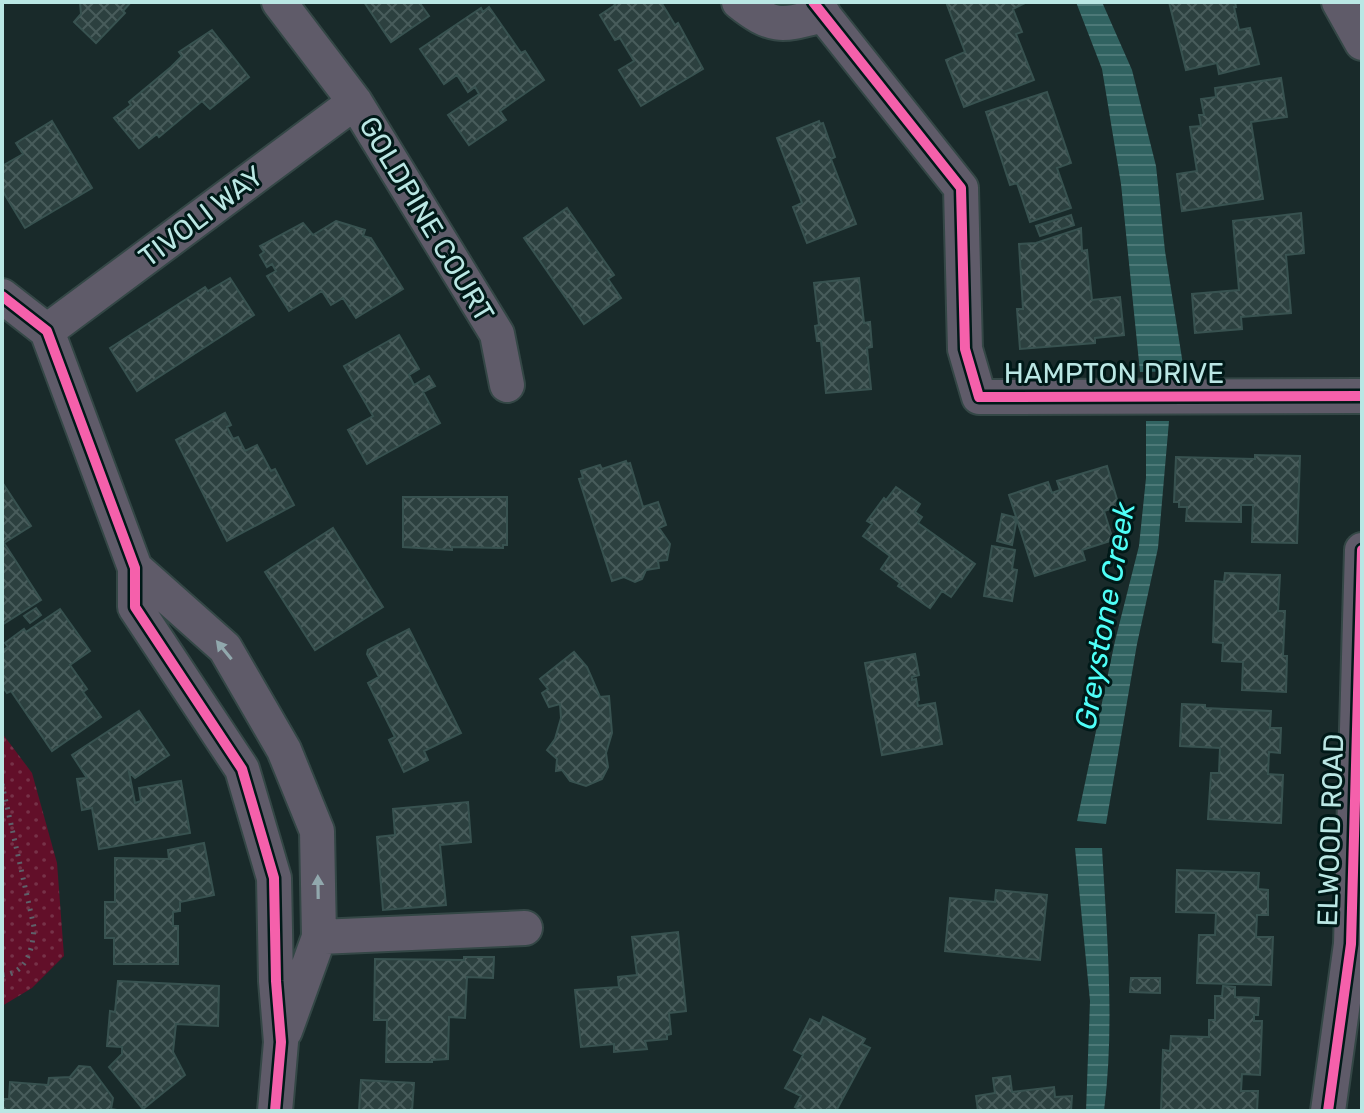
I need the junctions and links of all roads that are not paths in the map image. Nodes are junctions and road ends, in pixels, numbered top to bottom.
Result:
1 (279, 2) edge
2 (739, 2) edge
3 (1339, 2) edge
4 (819, 8) edge
5 (1362, 43) edge
6 (355, 102) junction
7 (2, 296) edge
8 (47, 331) junction
9 (507, 385) dead end
10 (1362, 396) edge
11 (1362, 550) edge
12 (135, 568) junction
13 (525, 928) dead end
14 (319, 937) junction
15 (281, 1042) junction
16 (275, 1111) edge
17 (1328, 1111) edge

1 - 6 street, GOLDPINE COURT
2 - 4 street
3 - 5 street
4 - 10 street, HAMPTON DRIVE
6 - 8 street, TIVOLI WAY
6 - 9 street, GOLDPINE COURT
7 - 8 street
8 - 12 street
11 - 17 street, ELWOOD ROAD
14 -> 12 street
12 - 15 street
13 - 14 street
14 - 15 street
15 - 16 street

